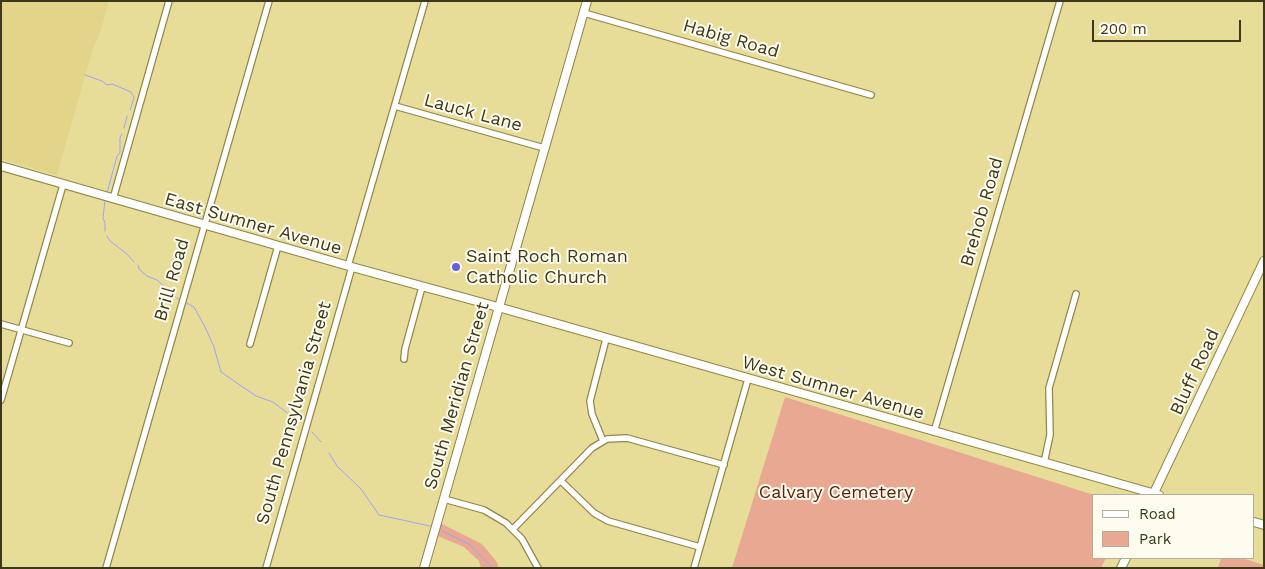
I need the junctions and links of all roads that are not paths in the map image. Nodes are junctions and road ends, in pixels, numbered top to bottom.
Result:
1 (169, 1) edge
2 (269, 1) edge
3 (425, 1) edge
4 (587, 1) edge
5 (1060, 1) edge
6 (584, 13) junction
7 (871, 95) dead end
8 (394, 106) junction
9 (544, 148) junction
10 (1, 166) edge
11 (63, 185) junction
12 (113, 199) junction
13 (204, 225) junction
14 (278, 246) junction
15 (1264, 261) edge
16 (350, 267) junction
17 (422, 287) junction
18 (1076, 294) dead end
19 (498, 307) junction
20 (1, 324) edge
21 (21, 330) junction
22 (606, 339) junction
23 (69, 343) dead end
24 (250, 344) dead end
25 (404, 359) dead end
26 (748, 379) junction
27 (1, 400) edge
28 (934, 432) junction
29 (603, 440) junction
30 (1044, 463) junction
31 (724, 465) junction
32 (561, 481) junction
33 (1152, 494) edge
34 (1156, 494) edge
35 (444, 499) junction
36 (513, 529) junction
37 (700, 547) junction
38 (106, 568) edge
39 (266, 568) edge
40 (424, 568) edge
41 (538, 568) edge
42 (694, 568) edge

1 - 12 street
2 - 13 street, Brill Road
3 - 8 street, South Pennsylvania Street
4 - 6 street, South Meridian Street
5 - 28 street, Brehob Road
6 - 7 street, Habig Road
6 - 9 street, South Meridian Street
8 - 9 street, Lauck Lane
8 - 16 street, South Pennsylvania Street
9 - 19 street, South Meridian Street
10 - 11 street, East Sumner Avenue
11 - 12 street, East Sumner Avenue
11 - 21 street
12 - 13 street, East Sumner Avenue
13 - 14 street, East Sumner Avenue
13 - 38 street, Brill Road
14 - 16 street, East Sumner Avenue
14 - 24 street
15 - 34 street, Bluff Road
16 - 17 street, East Sumner Avenue
16 - 39 street, South Pennsylvania Street
17 - 19 street, East Sumner Avenue
17 - 25 street
18 - 30 street
19 - 22 street, West Sumner Avenue
19 - 35 street, South Meridian Street
20 - 21 street
21 - 23 street
21 - 27 street
22 - 26 street, West Sumner Avenue
22 - 29 street
26 - 28 street, West Sumner Avenue
26 - 31 street
28 - 30 street, West Sumner Avenue
29 - 31 street
29 - 32 street
30 - 33 street, West Sumner Avenue
31 - 37 street
32 - 36 street
32 - 37 street
35 - 36 street
35 - 40 street, South Meridian Street
36 - 41 street
37 - 42 street

